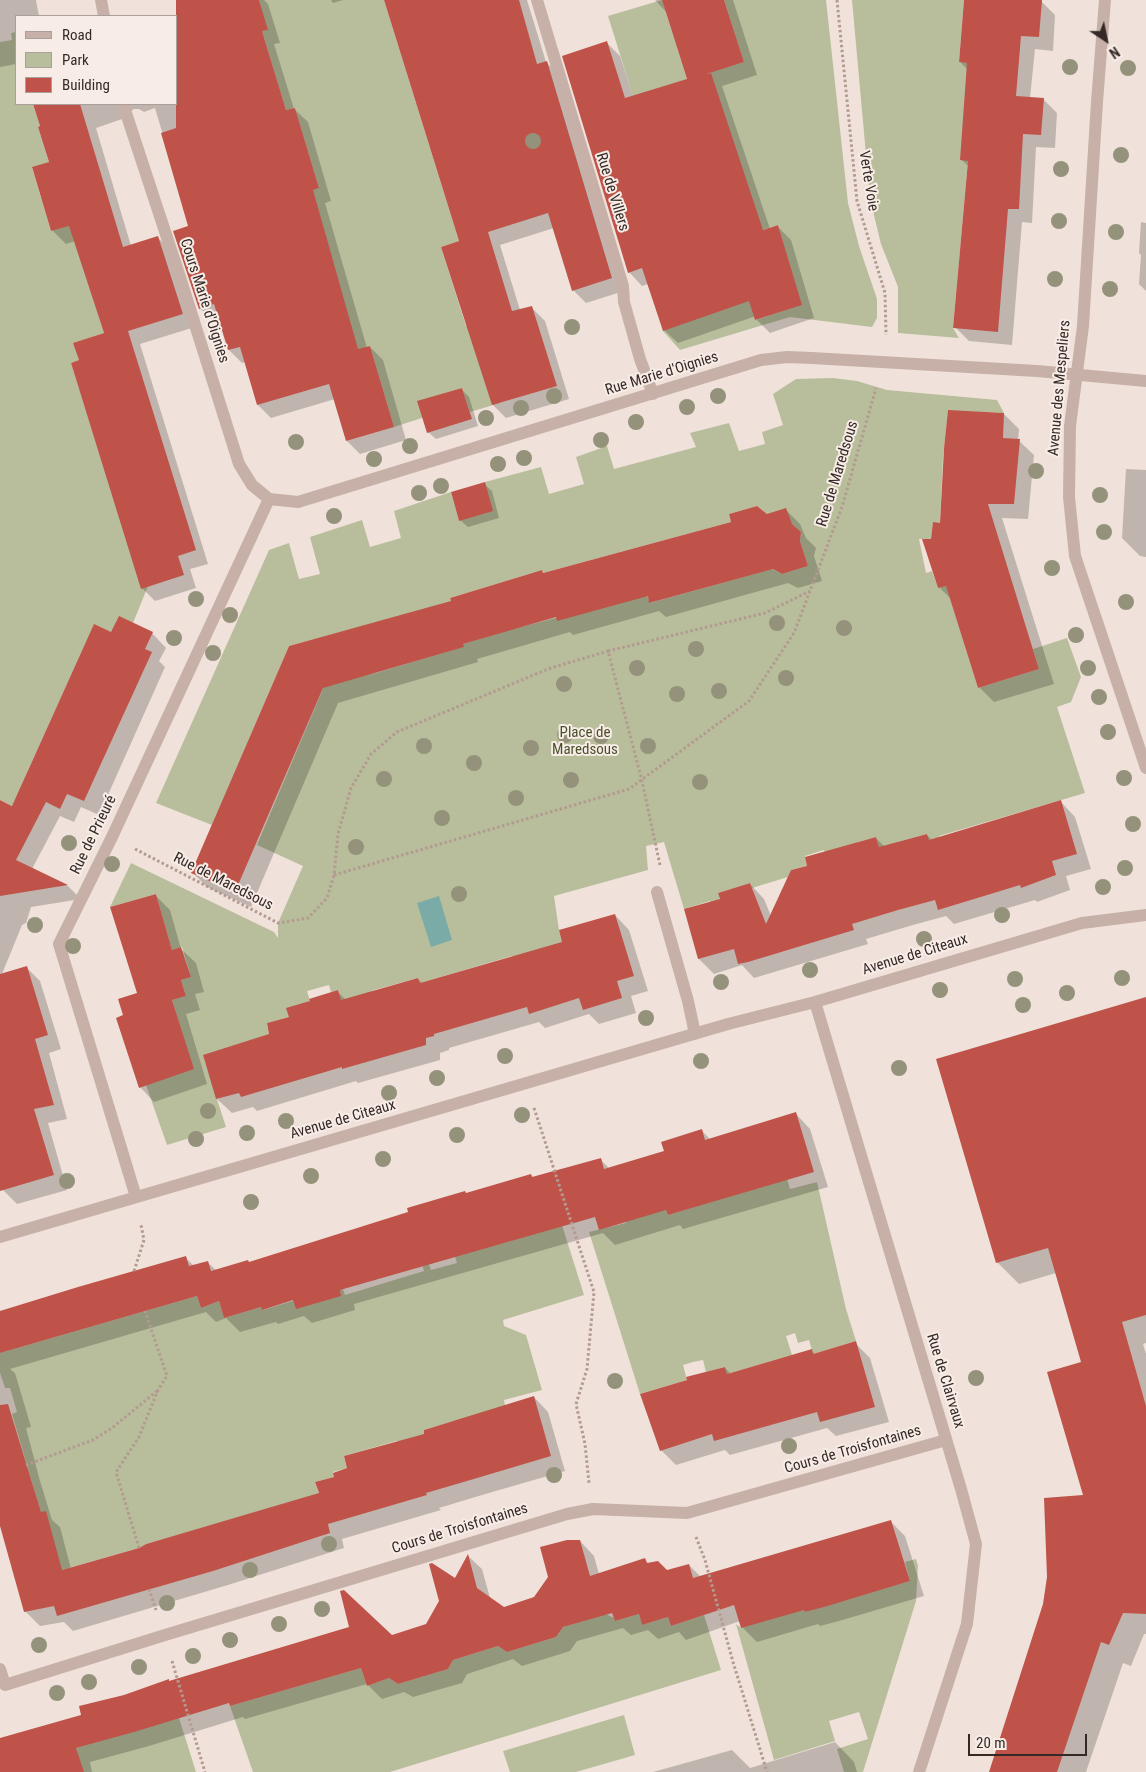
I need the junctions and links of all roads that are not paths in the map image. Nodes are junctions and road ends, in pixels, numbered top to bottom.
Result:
1 (101, 0) edge
2 (537, 0) edge
3 (1105, 0) edge
4 (104, 15) edge
5 (123, 105) edge
6 (1077, 376) junction
7 (1146, 381) edge
8 (652, 394) junction
9 (268, 499) junction
10 (1146, 768) edge
11 (657, 892) road end
12 (1146, 915) edge
13 (815, 1002) junction
14 (695, 1034) junction
15 (136, 1197) junction
16 (0, 1237) edge
17 (946, 1440) junction
18 (0, 1669) edge
19 (919, 1772) edge

1 - 4 street
2 - 8 street, Rue de Villers
3 - 6 street, Avenue des Mespeliers
5 - 9 street, Cours Marie d'Oignies
6 - 7 street, Rue Marie d'Oignies
6 - 8 street, Rue Marie d'Oignies
6 - 10 street, Avenue des Mespeliers
8 - 9 street, Rue Marie d'Oignies
9 - 15 street, Rue de Prieuré
11 - 14 street
12 - 13 street, Avenue de Citeaux
13 - 14 street, Avenue de Citeaux
13 - 17 street, Rue de Clairvaux
14 - 15 street, Avenue de Citeaux
15 - 16 street, Avenue de Citeaux
17 - 18 street, Cours de Troisfontaines
17 - 19 street, Rue de Clairvaux

